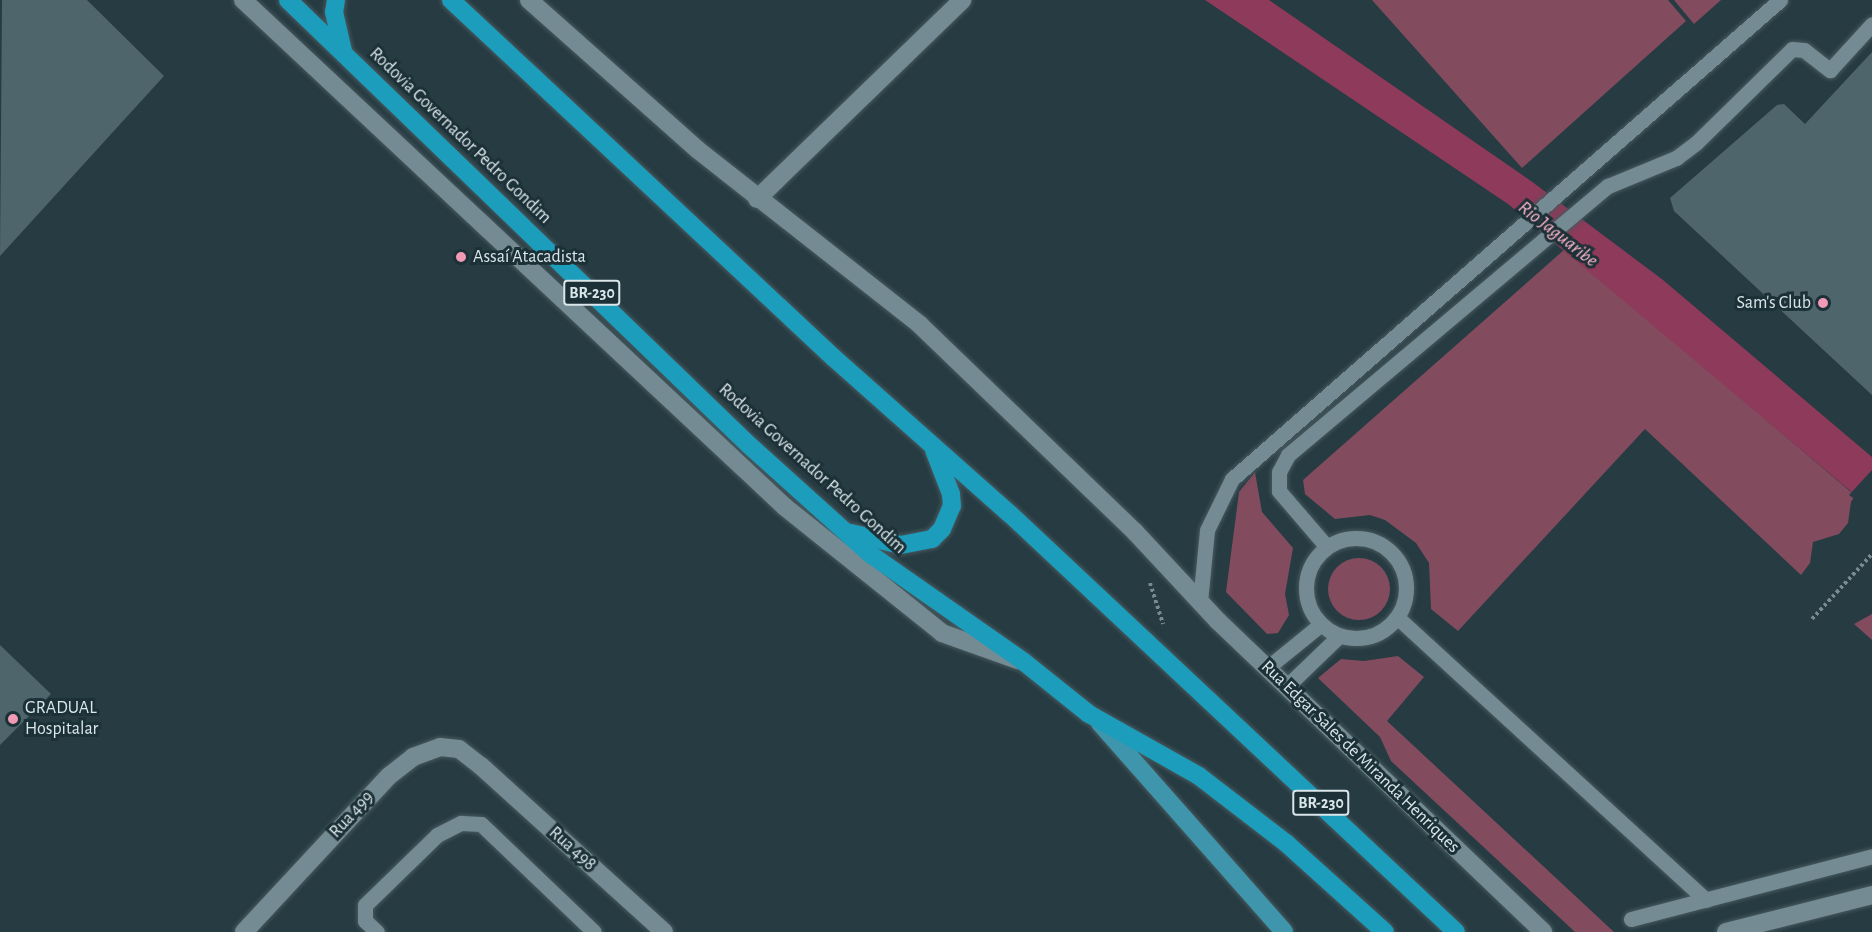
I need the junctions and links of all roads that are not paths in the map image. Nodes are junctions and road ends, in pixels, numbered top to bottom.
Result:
1 (243, 0) edge
2 (288, 0) edge
3 (336, 0) edge
4 (451, 0) edge
5 (529, 0) edge
6 (962, 0) edge
7 (1780, 0) edge
8 (1872, 24) edge
9 (343, 52) junction
10 (757, 199) junction
11 (928, 441) junction
12 (843, 530) junction
13 (1326, 546) junction
14 (1200, 602) junction
15 (1397, 617) junction
16 (1320, 625) junction
17 (1339, 636) junction
18 (1024, 662) junction
19 (1267, 668) junction
20 (1286, 687) junction
21 (1089, 714) junction
22 (481, 765) joint
23 (1872, 856) edge
24 (1872, 895) edge
25 (1706, 900) junction
26 (1631, 919) dead end
27 (244, 932) edge
28 (377, 932) edge
29 (594, 932) edge
30 (664, 932) edge
31 (1284, 932) edge
32 (1385, 932) edge
33 (1456, 932) edge
34 (1543, 932) edge
35 (1726, 932) edge

1 - 18 street
2 - 9 highway, Rodovia Governador Pedro Gondim / BR-230
3 - 9 highway
4 - 11 highway, BR-230
5 - 10 street, Rua Edgar Sales de Miranda Henriques
6 - 10 street
7 - 14 lane
8 - 13 lane
9 - 12 highway, Rodovia Governador Pedro Gondim / BR-230
10 - 14 street, Rua Edgar Sales de Miranda Henriques
11 - 12 highway
11 - 33 highway, BR-230
12 - 18 highway, Rodovia Governador Pedro Gondim / BR-230
13 - 15 lane
13 - 16 lane
14 - 19 street, Rua Edgar Sales de Miranda Henriques
15 - 17 lane
15 - 25 lane
16 - 17 lane
16 - 19 lane
17 - 20 lane
18 - 21 highway, Rodovia Governador Pedro Gondim / BR-230
19 - 20 street, Rua Edgar Sales de Miranda Henriques
20 - 34 street, Rua Edgar Sales de Miranda Henriques
21 - 31 main road
21 - 32 highway, Rodovia Governador Pedro Gondim / BR-230
22 - 27 street, Rua 499
22 - 30 street, Rua 498
23 - 25 lane
24 - 35 street
25 - 26 lane
28 - 29 lane

